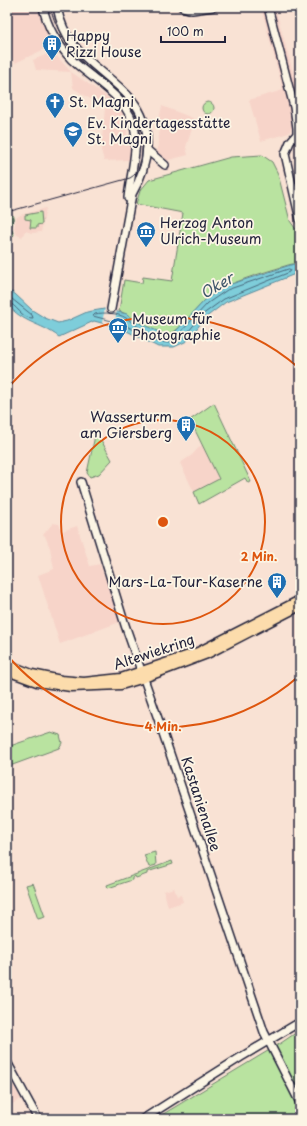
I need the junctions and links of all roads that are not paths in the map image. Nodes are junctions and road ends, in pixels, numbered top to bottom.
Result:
1 (43, 7) edge
2 (57, 7) edge
3 (182, 7) edge
4 (213, 7) edge
5 (268, 7) edge
6 (294, 107) junction
7 (300, 122) edge
8 (147, 150) junction
9 (165, 165) dead end
10 (126, 220) junction
11 (300, 220) edge
12 (111, 309) dead end
13 (81, 482) dead end
14 (300, 600) edge
15 (300, 606) edge
16 (7, 664) edge
17 (7, 671) edge
18 (143, 674) junction
19 (300, 1022) edge
20 (268, 1042) junction
21 (7, 1062) edge
22 (299, 1102) edge
23 (38, 1119) edge
24 (143, 1119) edge

1 - 10 street
2 - 8 street
3 - 4 street
5 - 6 street
6 - 7 street
6 - 11 street
8 - 9 street
8 - 10 street
10 - 12 street
13 - 18 street, Kastanienallee
14 - 18 main road, Altewiekring
15 - 18 main road, Altewiekring
16 - 18 main road, Altewiekring
17 - 18 main road, Altewiekring
18 - 20 street, Kastanienallee
19 - 20 street
20 - 22 street, Kastanienallee
20 - 24 street
21 - 23 street

